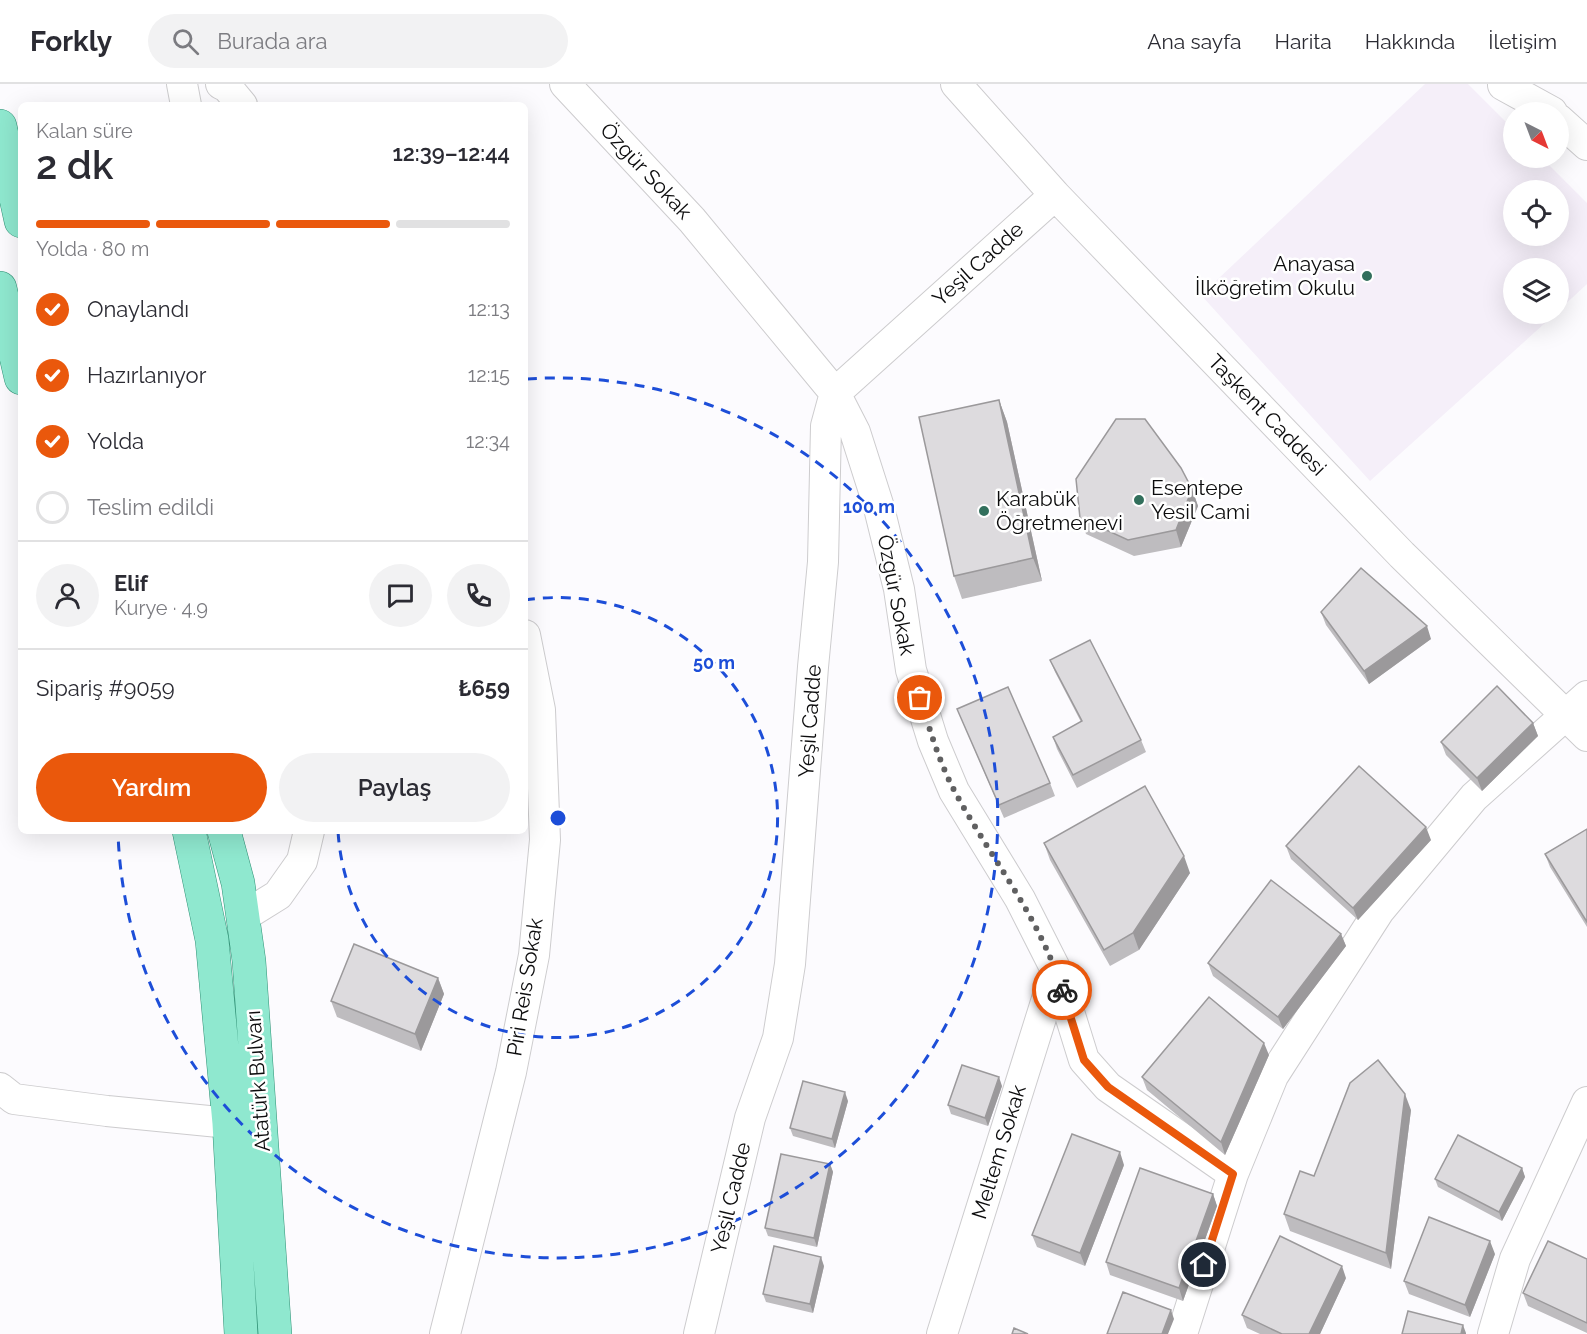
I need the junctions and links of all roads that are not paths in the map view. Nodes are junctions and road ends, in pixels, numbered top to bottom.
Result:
1 (182, 84) edge
2 (221, 84) edge
3 (565, 84) edge
4 (956, 84) edge
5 (1503, 85) edge
6 (185, 102) edge
7 (240, 102) edge
8 (1536, 102) edge
9 (0, 126) edge
10 (1569, 129) edge
11 (1587, 145) edge
12 (1055, 195) junction
13 (18, 207) edge
14 (0, 288) edge
15 (18, 365) edge
16 (835, 393) junction
17 (528, 649) edge
18 (1577, 705) edge
19 (1587, 736) edge
20 (190, 834) edge
21 (225, 834) edge
22 (308, 834) edge
23 (244, 916) junction
24 (1056, 970) junction
25 (0, 1088) edge
26 (1587, 1102) edge
27 (229, 1124) junction
28 (1233, 1174) junction
29 (241, 1334) edge
30 (275, 1334) edge
31 (445, 1334) edge
32 (699, 1334) edge
33 (942, 1334) edge
34 (1182, 1334) edge
35 (1493, 1334) edge

1 - 6 street
2 - 7 street
3 - 16 street, Özgür Sokak
4 - 12 street, Taşkent Caddesi
5 - 8 street
9 - 13 main road
10 - 11 street
12 - 16 street, Yeşil Cadde
12 - 18 street, Taşkent Caddesi
14 - 15 main road
16 - 24 street, Özgür Sokak
16 - 32 street, Yeşil Cadde
17 - 31 street, Piri Reis Sokak
18 - 19 street, Taşkent Caddesi
18 - 28 street
20 - 27 main road, Atatürk Bulvarı
21 - 23 main road, Atatürk Bulvarı
22 - 23 street
23 - 30 main road, Atatürk Bulvarı
24 - 28 street, Özgür Sokak
24 - 33 street, Meltem Sokak
25 - 27 street
26 - 35 street
27 - 29 main road, Atatürk Bulvarı
28 - 34 street

